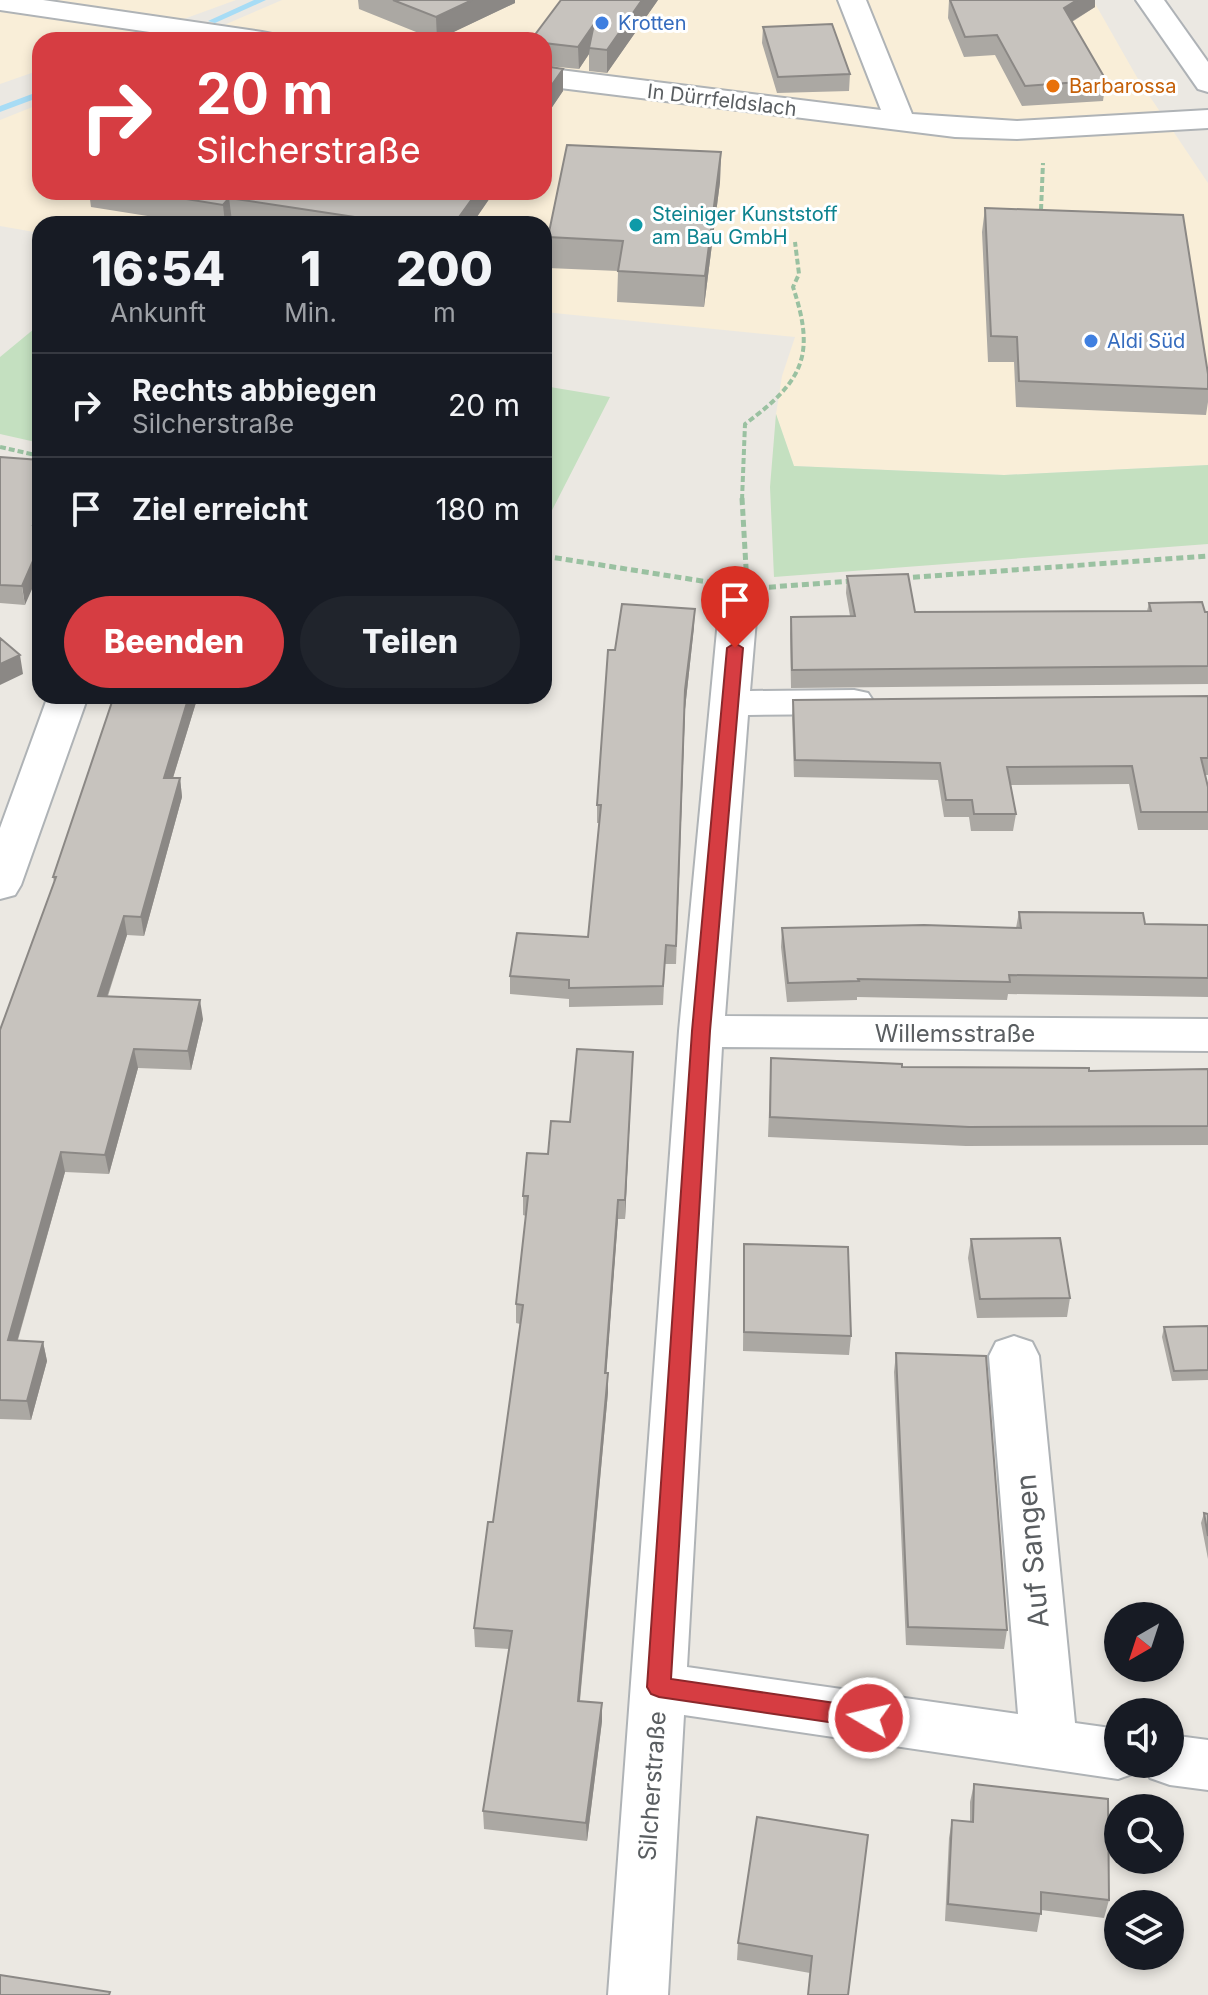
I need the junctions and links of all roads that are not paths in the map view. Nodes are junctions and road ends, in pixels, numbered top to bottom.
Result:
1 (852, 0) edge
2 (1150, 0) edge
3 (0, 2) edge
4 (207, 32) edge
5 (552, 78) edge
6 (1208, 83) edge
7 (1208, 119) edge
8 (901, 123) junction
9 (742, 604) road end
10 (890, 701) edge
11 (731, 703) junction
12 (65, 704) edge
13 (0, 885) edge
14 (701, 1031) junction
15 (1208, 1035) edge
16 (1014, 1356) dead end
17 (659, 1687) junction
18 (1049, 1745) junction
19 (1104, 1752) edge
20 (1184, 1762) edge
21 (1208, 1765) edge
22 (638, 1995) edge

1 - 8 street
2 - 6 street
3 - 4 street
5 - 8 street, In Dürrfeldslach
7 - 8 street, In Dürrfeldslach
9 - 11 street, Silcherstraße
10 - 11 street
11 - 14 street, Silcherstraße
12 - 13 street
14 - 15 street, Willemsstraße
14 - 17 street, Silcherstraße
16 - 18 street, Auf Sangen
17 - 18 street
17 - 22 street, Silcherstraße
18 - 19 street
20 - 21 street

